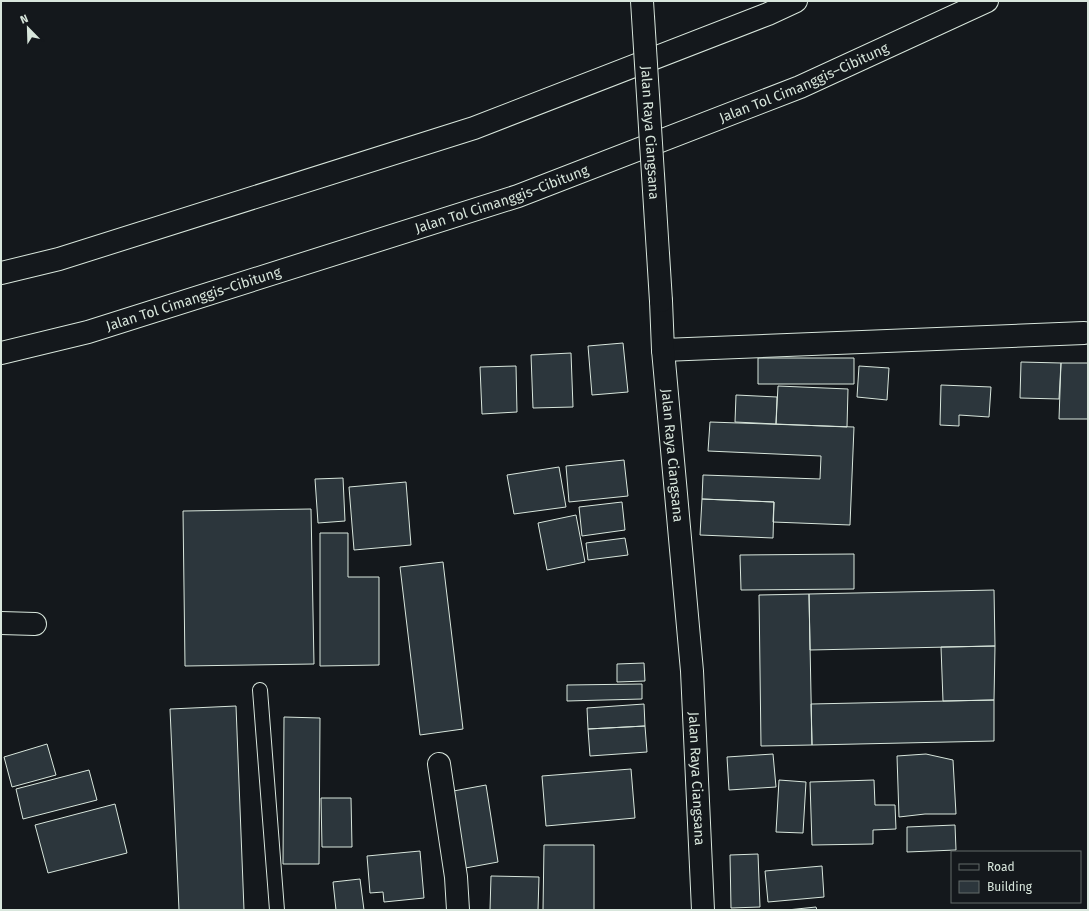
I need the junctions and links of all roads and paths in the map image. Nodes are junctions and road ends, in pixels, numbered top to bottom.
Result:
1 (642, 1) edge
2 (796, 1) edge
3 (987, 1) edge
4 (1, 273) edge
5 (1084, 333) dead end
6 (663, 350) junction
7 (1, 354) edge
8 (1, 622) edge
9 (35, 624) dead end
10 (260, 690) dead end
11 (439, 764) dead end
12 (277, 910) edge
13 (458, 910) edge
14 (703, 910) edge

1 - 6 main road, Jalan Raya Ciangsana, bridge
2 - 4 main road
3 - 7 main road, Jalan Tol Cimanggis–Cibitung
5 - 6 main road
6 - 14 main road, Jalan Raya Ciangsana
8 - 9 main road
10 - 12 lane
11 - 13 main road

